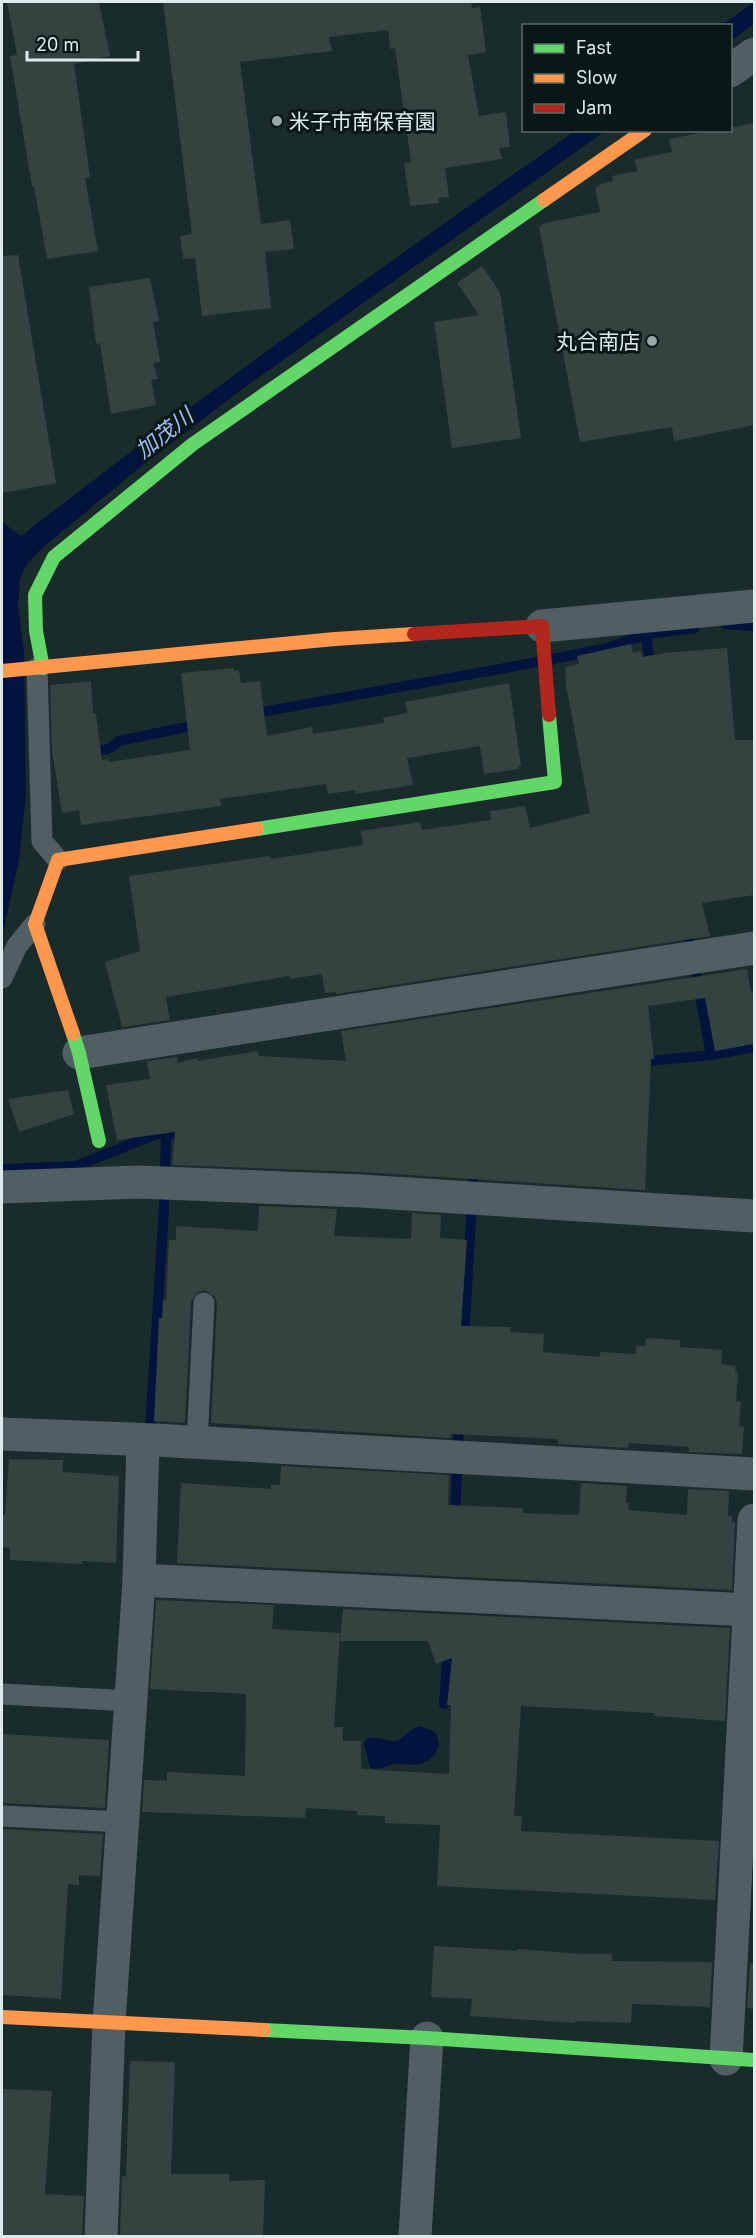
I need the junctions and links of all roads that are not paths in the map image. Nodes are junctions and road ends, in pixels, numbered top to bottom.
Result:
1 (754, 54) edge
2 (732, 70) edge
3 (642, 132) edge
4 (754, 606) edge
5 (542, 626) junction
6 (40, 668) junction
7 (2, 671) edge
8 (58, 860) junction
9 (35, 924) junction
10 (754, 948) edge
11 (2, 978) edge
12 (79, 1053) junction
13 (99, 1141) dead end
14 (2, 1187) edge
15 (754, 1216) edge
16 (204, 1303) dead end
17 (2, 1434) edge
18 (143, 1441) junction
19 (197, 1443) junction
20 (754, 1474) edge
21 (754, 1520) edge
22 (139, 1580) junction
23 (750, 1610) junction
24 (2, 1694) edge
25 (131, 1701) junction
26 (2, 1816) edge
27 (123, 1822) junction
28 (2, 2017) edge
29 (109, 2023) junction
30 (427, 2038) junction
31 (740, 2060) edge
32 (100, 2236) edge
33 (415, 2236) edge

1 - 2 street
3 - 6 street
4 - 5 street
5 - 6 street
5 - 8 street
6 - 7 street
6 - 8 lane
8 - 9 street
9 - 11 lane
9 - 12 street
10 - 12 street
12 - 13 street
14 - 15 street
16 - 19 lane
17 - 18 street
18 - 19 street
18 - 22 street
19 - 20 street
21 - 23 street
22 - 23 street
22 - 25 street
23 - 31 street
24 - 25 lane
25 - 27 street
26 - 27 lane
27 - 29 street
28 - 29 street
29 - 30 street
29 - 32 street
30 - 31 street
30 - 33 street

